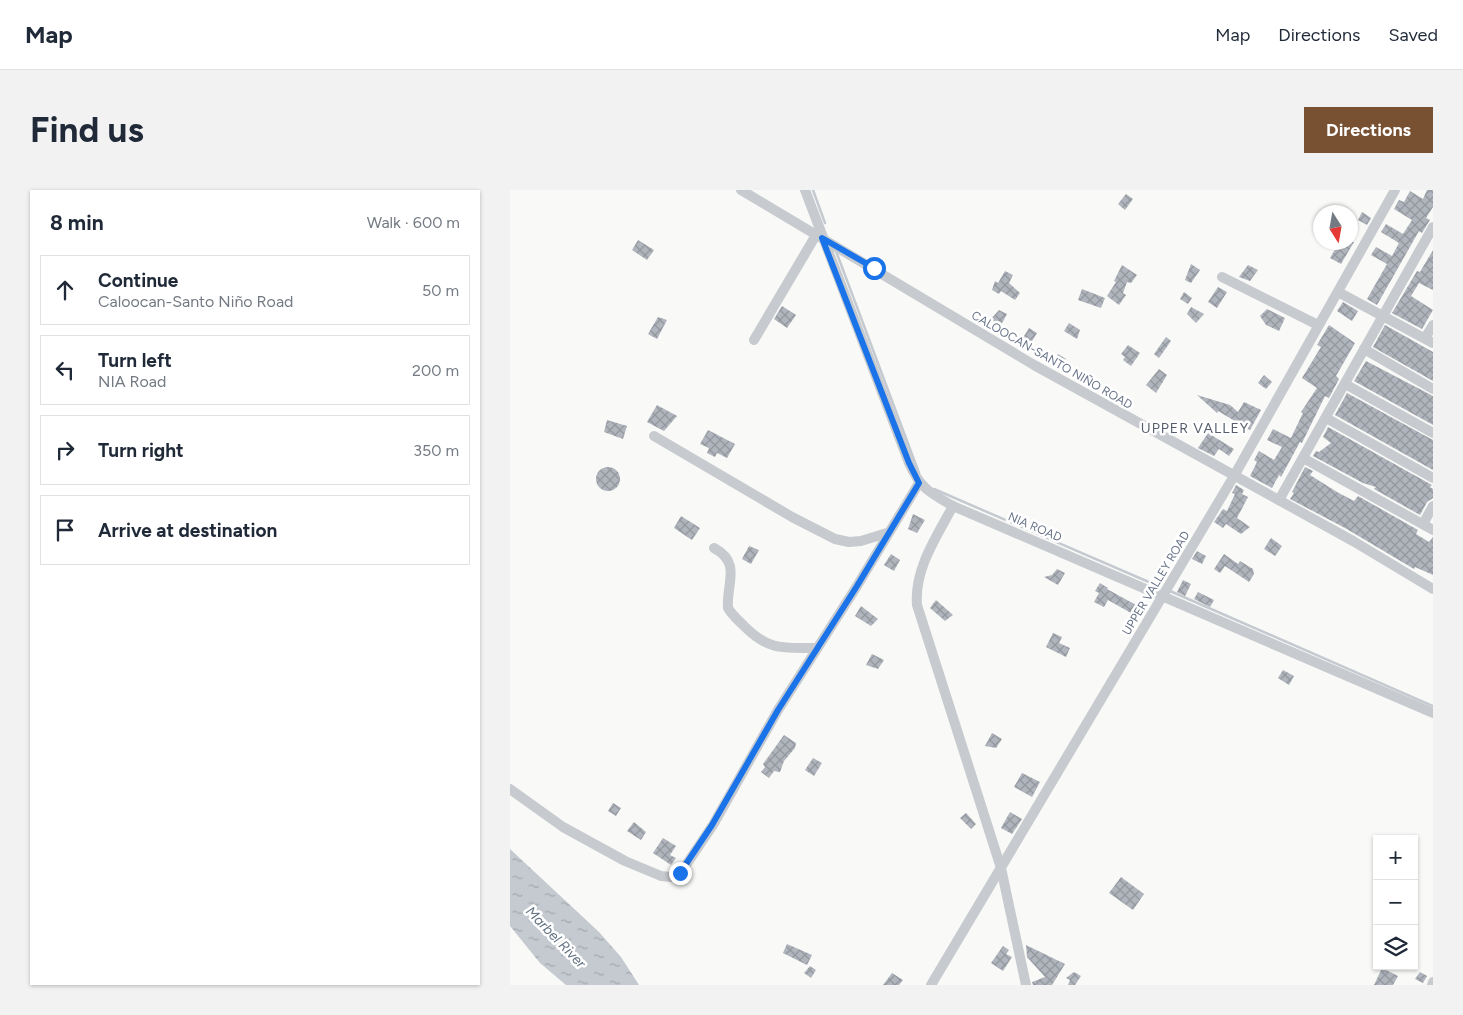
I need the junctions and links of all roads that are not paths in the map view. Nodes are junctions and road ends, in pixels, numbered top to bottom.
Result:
1 (741, 190) edge
2 (805, 190) edge
3 (1395, 190) edge
4 (1433, 227) edge
5 (819, 236) junction
6 (1222, 277) dead end
7 (1338, 292) junction
8 (1382, 315) junction
9 (1433, 325) edge
10 (1318, 326) junction
11 (754, 340) dead end
12 (1429, 341) edge
13 (1364, 349) junction
14 (1345, 384) junction
15 (1433, 389) edge
16 (1326, 418) junction
17 (1433, 434) edge
18 (654, 436) dead end
19 (1303, 458) junction
20 (1234, 476) junction
21 (1433, 478) edge
22 (919, 483) junction
23 (1279, 500) junction
24 (953, 506) junction
25 (1433, 506) edge
26 (1423, 524) junction
27 (1433, 530) edge
28 (887, 534) junction
29 (714, 548) dead end
30 (1433, 589) edge
31 (1163, 595) junction
32 (816, 648) junction
33 (1433, 712) edge
34 (510, 789) edge
35 (1001, 868) junction
36 (931, 985) edge
37 (1026, 985) edge

1 - 5 street, CALOOCAN-SANTO NIÑO ROAD
2 - 5 street, NIA ROAD
3 - 7 street, UPPER VALLEY ROAD
4 - 8 street
5 - 11 street
5 - 20 street, CALOOCAN-SANTO NIÑO ROAD
5 - 22 street, NIA ROAD
6 - 10 street
7 - 8 street
7 - 10 street, UPPER VALLEY ROAD
8 - 12 street
8 - 13 street
9 - 12 street
10 - 20 street, UPPER VALLEY ROAD
13 - 14 street
13 - 15 street
14 - 16 street
14 - 17 street
16 - 19 street
16 - 21 street
18 - 28 street
19 - 23 street
19 - 26 street
20 - 23 street, CALOOCAN-SANTO NIÑO ROAD
20 - 31 street, UPPER VALLEY ROAD
22 - 24 street, NIA ROAD
22 - 28 street
23 - 30 street, CALOOCAN-SANTO NIÑO ROAD
24 - 31 street, NIA ROAD
24 - 35 street
25 - 26 street
26 - 27 street
28 - 32 street
29 - 32 street
31 - 33 street, NIA ROAD
31 - 35 street, UPPER VALLEY ROAD
32 - 34 street
35 - 36 street, UPPER VALLEY ROAD
35 - 37 street

